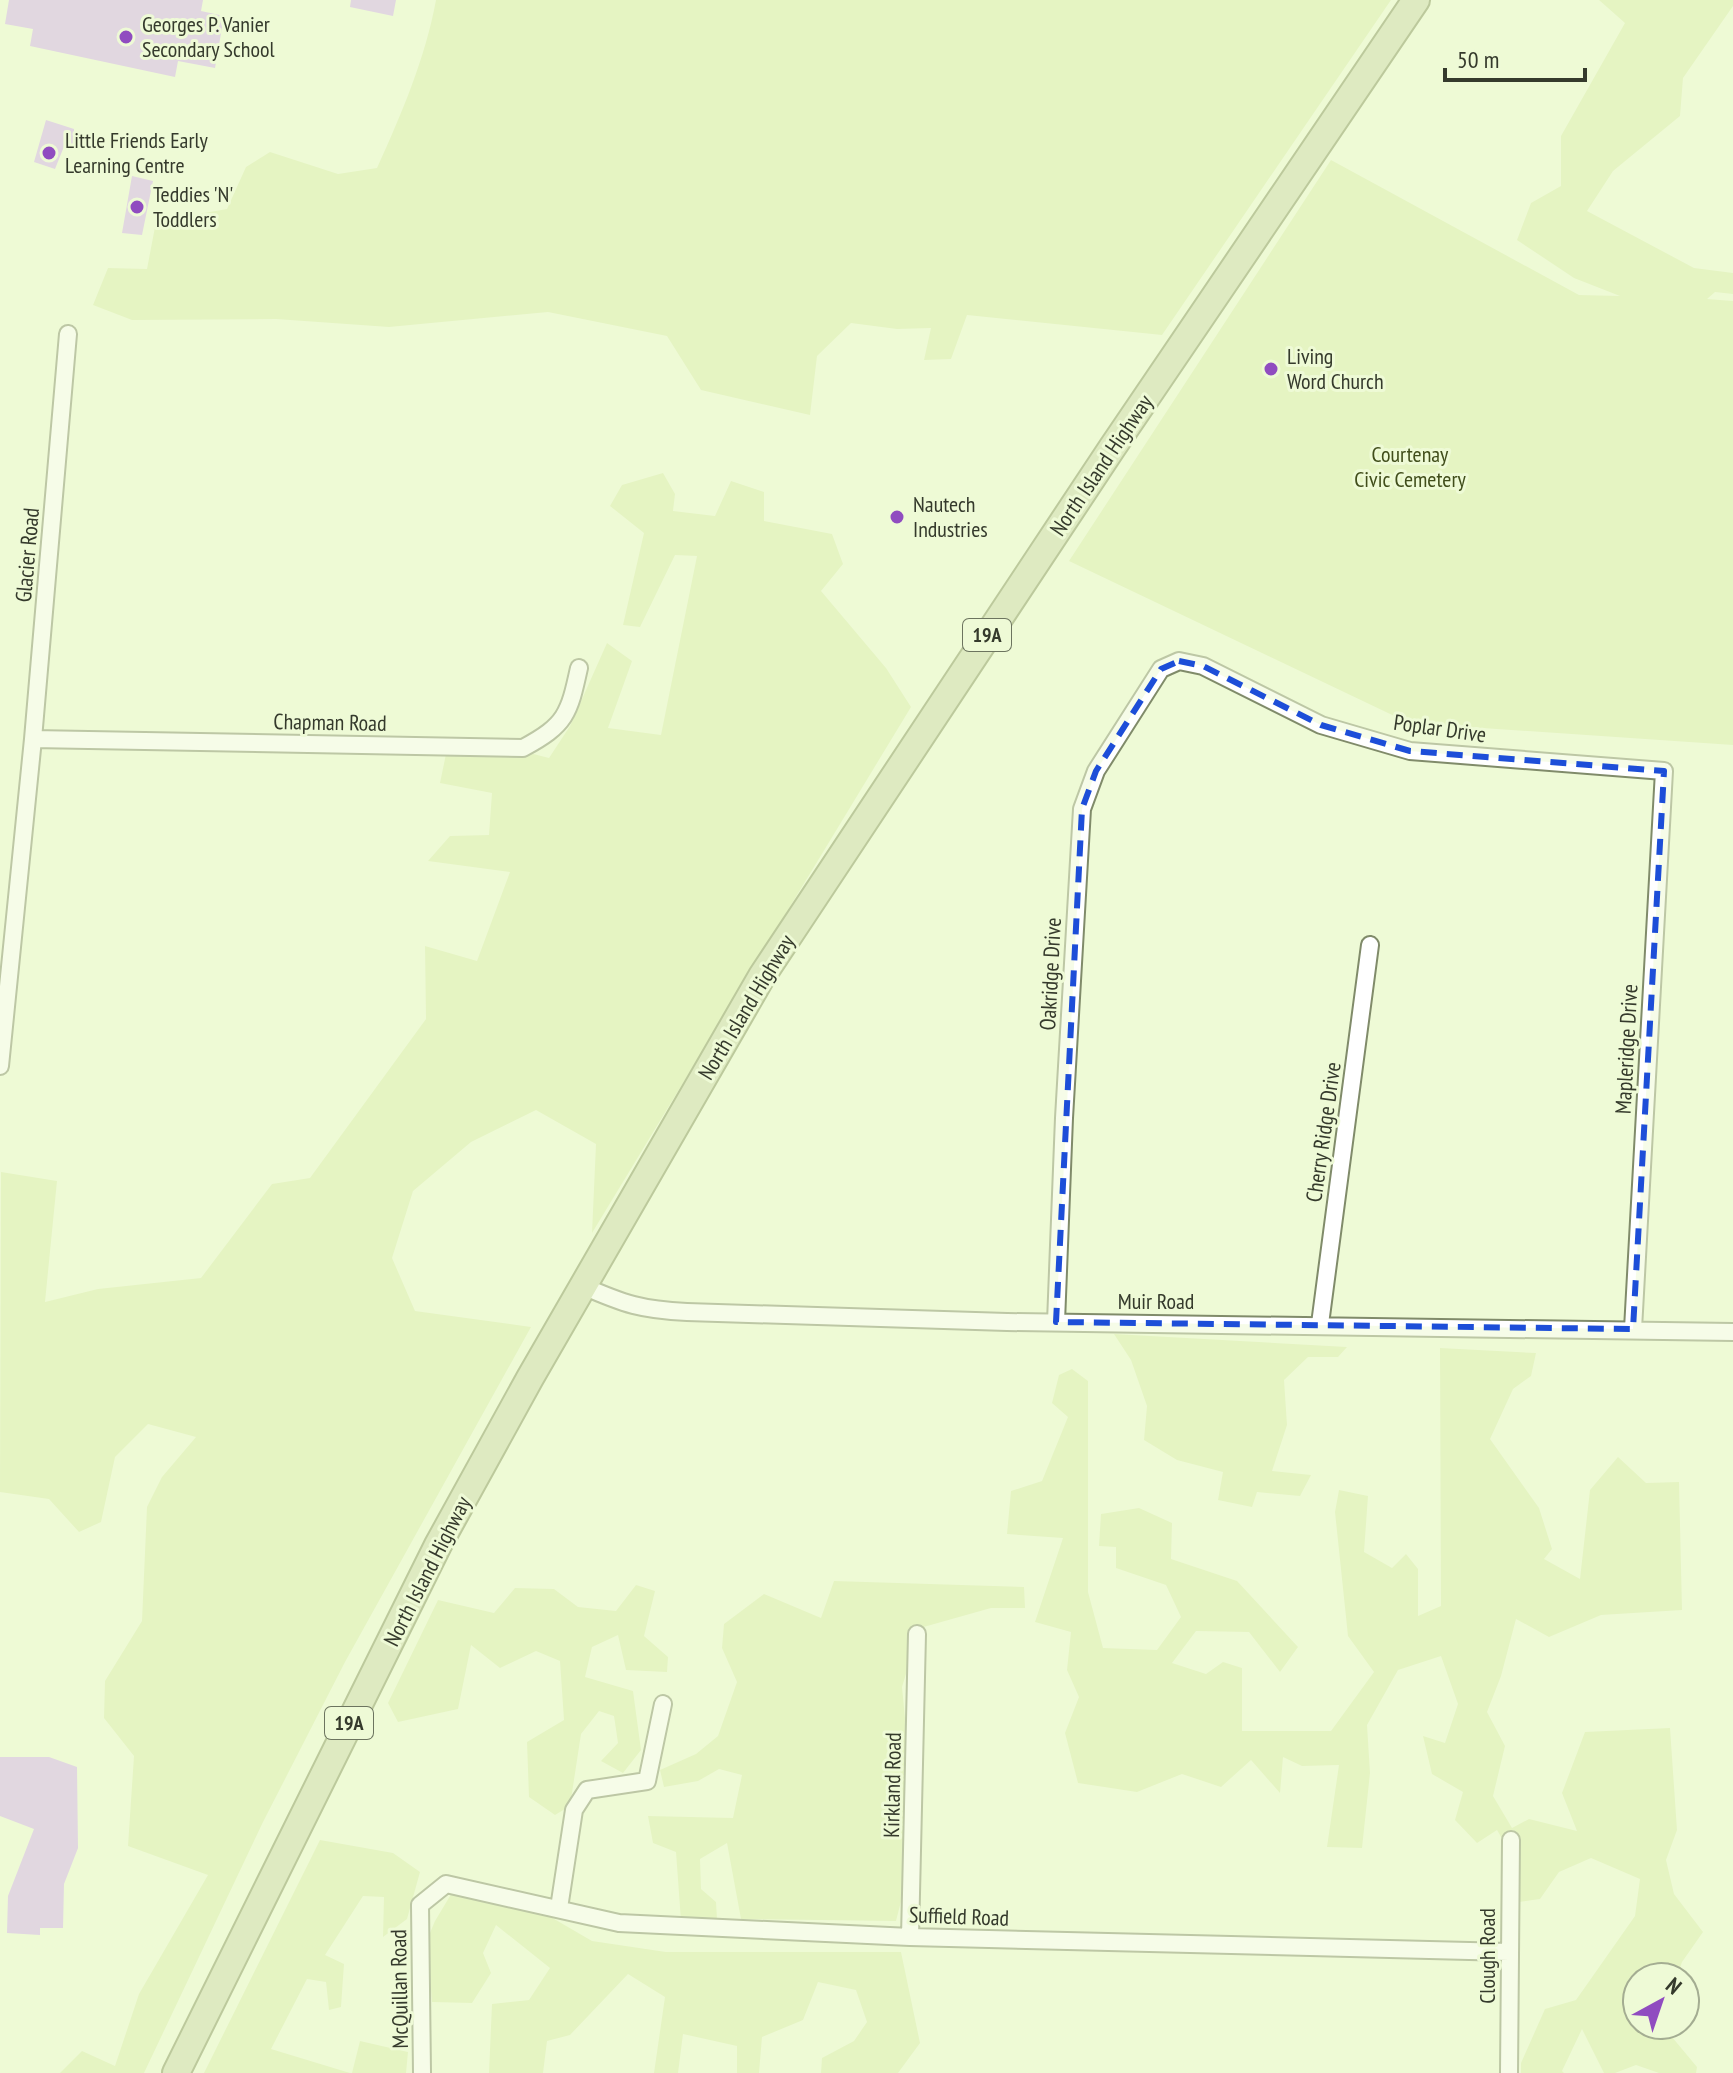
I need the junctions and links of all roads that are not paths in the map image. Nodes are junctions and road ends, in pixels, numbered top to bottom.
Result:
1 (1416, 0) edge
2 (68, 334) dead end
3 (1179, 661) joint
4 (579, 668) dead end
5 (33, 739) junction
6 (1664, 771) joint
7 (1370, 945) dead end
8 (0, 1066) edge
9 (583, 1286) junction
10 (1056, 1322) junction
11 (1320, 1324) junction
12 (1633, 1329) junction
13 (1733, 1332) edge
14 (917, 1634) dead end
15 (663, 1704) dead end
16 (1511, 1840) dead end
17 (420, 1905) joint
18 (559, 1908) junction
19 (910, 1937) junction
20 (1509, 1952) junction
21 (176, 2073) edge
22 (422, 2073) edge
23 (1509, 2073) edge

1 - 9 main road, North Island Highway / 19A
2 - 5 street, Glacier Road
3 - 6 street, Poplar Drive
3 - 10 street, Oakridge Drive
4 - 5 street, Chapman Road
5 - 8 street, Glacier Road
6 - 12 street, Mapleridge Drive
7 - 11 street, Cherry Ridge Drive
9 - 10 street, Muir Road
9 - 21 main road, North Island Highway / 19A
10 - 11 street, Muir Road
11 - 12 street, Muir Road
12 - 13 street, Muir Road
14 - 19 street, Kirkland Road
15 - 18 street
16 - 20 street, Clough Road
17 - 18 street, Suffield Road
17 - 22 street, McQuillan Road
18 - 19 street, Suffield Road
19 - 20 street, Suffield Road
20 - 23 street, Clough Road

